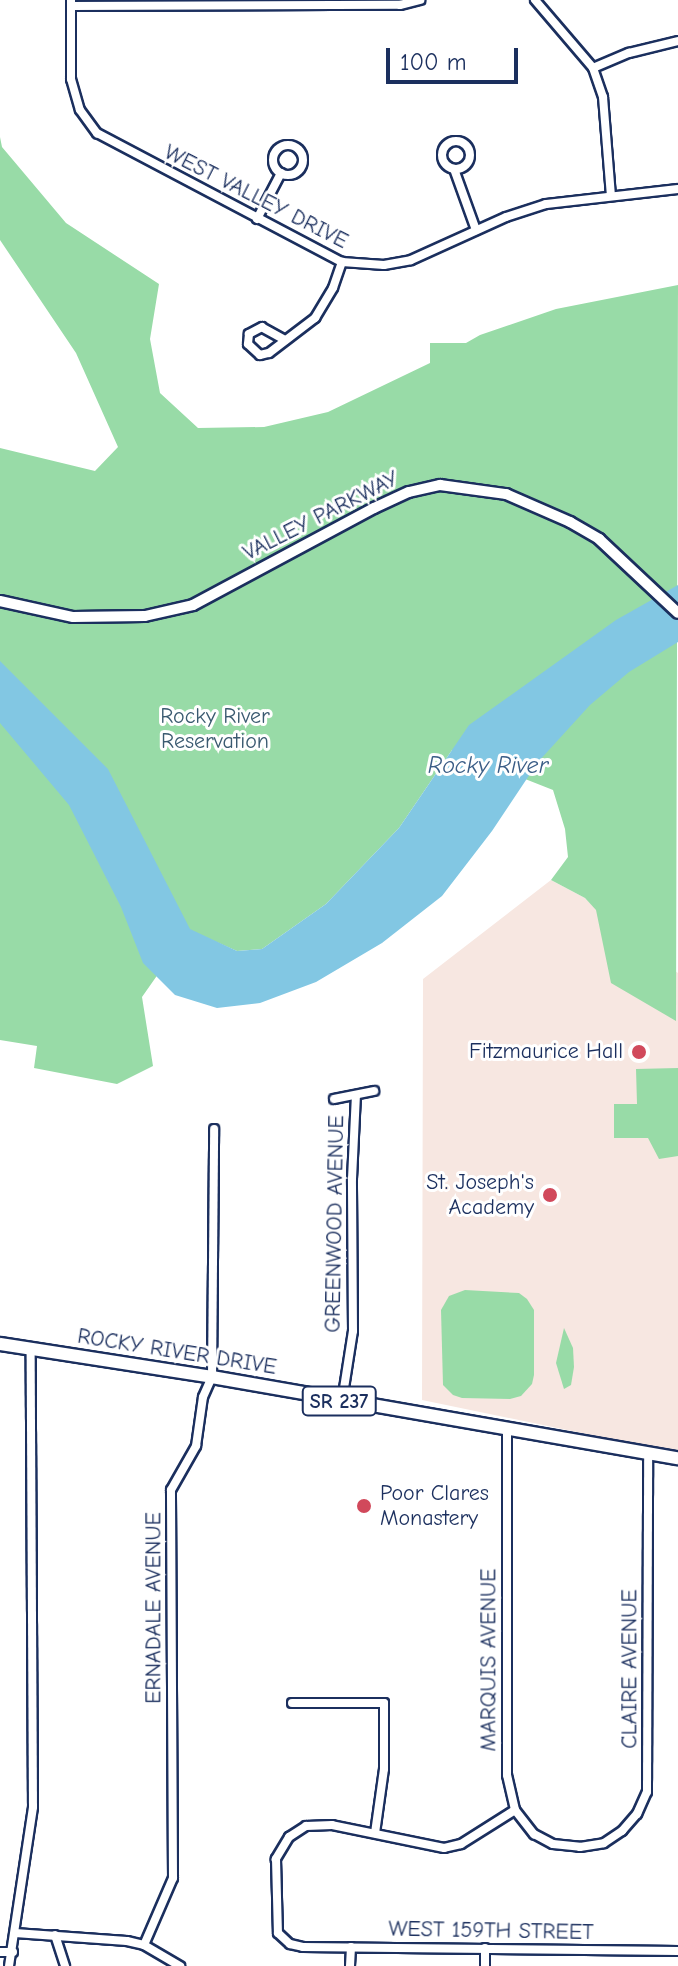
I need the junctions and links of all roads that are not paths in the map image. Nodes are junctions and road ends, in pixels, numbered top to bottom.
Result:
1 (420, 0) edge
2 (535, 0) edge
3 (71, 3) edge
4 (678, 41) edge
5 (593, 68) junction
6 (454, 169) dead end
7 (281, 173) dead end
8 (678, 189) edge
9 (611, 196) junction
10 (257, 219) junction
11 (476, 230) junction
12 (342, 262) junction
13 (285, 340) dead end
14 (0, 601) edge
15 (678, 613) edge
16 (374, 1091) dead end
17 (356, 1095) junction
18 (334, 1099) dead end
19 (214, 1129) dead end
20 (0, 1344) edge
21 (31, 1349) junction
22 (212, 1377) junction
23 (341, 1402) junction
24 (507, 1429) junction
25 (648, 1453) junction
26 (678, 1458) edge
27 (292, 1703) dead end
28 (515, 1810) junction
29 (375, 1833) junction
30 (15, 1933) junction
31 (55, 1935) junction
32 (144, 1945) junction
33 (351, 1947) junction
34 (485, 1948) junction
35 (678, 1951) edge
36 (0, 1952) edge
37 (13, 1952) junction
38 (9, 1966) edge
39 (65, 1966) edge
40 (180, 1966) edge
41 (350, 1966) edge
42 (485, 1966) edge

1 - 3 street
2 - 5 street
3 - 10 street, WEST VALLEY DRIVE
4 - 5 street
5 - 9 street
6 - 11 street
7 - 10 street
8 - 9 street, WEST VALLEY DRIVE
9 - 11 street, WEST VALLEY DRIVE
10 - 12 street, WEST VALLEY DRIVE
11 - 12 street, WEST VALLEY DRIVE
12 - 13 street
14 - 15 street, VALLEY PARKWAY
16 - 17 street, GREENWOOD AVENUE
17 - 18 street, GREENWOOD AVENUE
17 - 23 street, GREENWOOD AVENUE
19 - 22 street, ERNADALE AVENUE
20 - 21 main road, ROCKY RIVER DRIVE / SR 237
21 - 22 main road, ROCKY RIVER DRIVE / SR 237
21 - 30 street
22 - 23 main road, ROCKY RIVER DRIVE / SR 237
22 - 32 street, ERNADALE AVENUE
23 - 24 main road, ROCKY RIVER DRIVE / SR 237
24 - 25 main road, ROCKY RIVER DRIVE / SR 237
24 - 28 street, MARQUIS AVENUE
25 - 26 main road, ROCKY RIVER DRIVE / SR 237
25 - 28 street, CLAIRE AVENUE
27 - 29 street
28 - 29 street
29 - 33 street, WEST 159TH STREET
30 - 31 street
30 - 37 street
31 - 32 street
31 - 39 street
32 - 40 street
33 - 34 street, WEST 159TH STREET
33 - 41 street
34 - 35 street, WEST 159TH STREET
34 - 42 street
36 - 37 street
37 - 38 street

